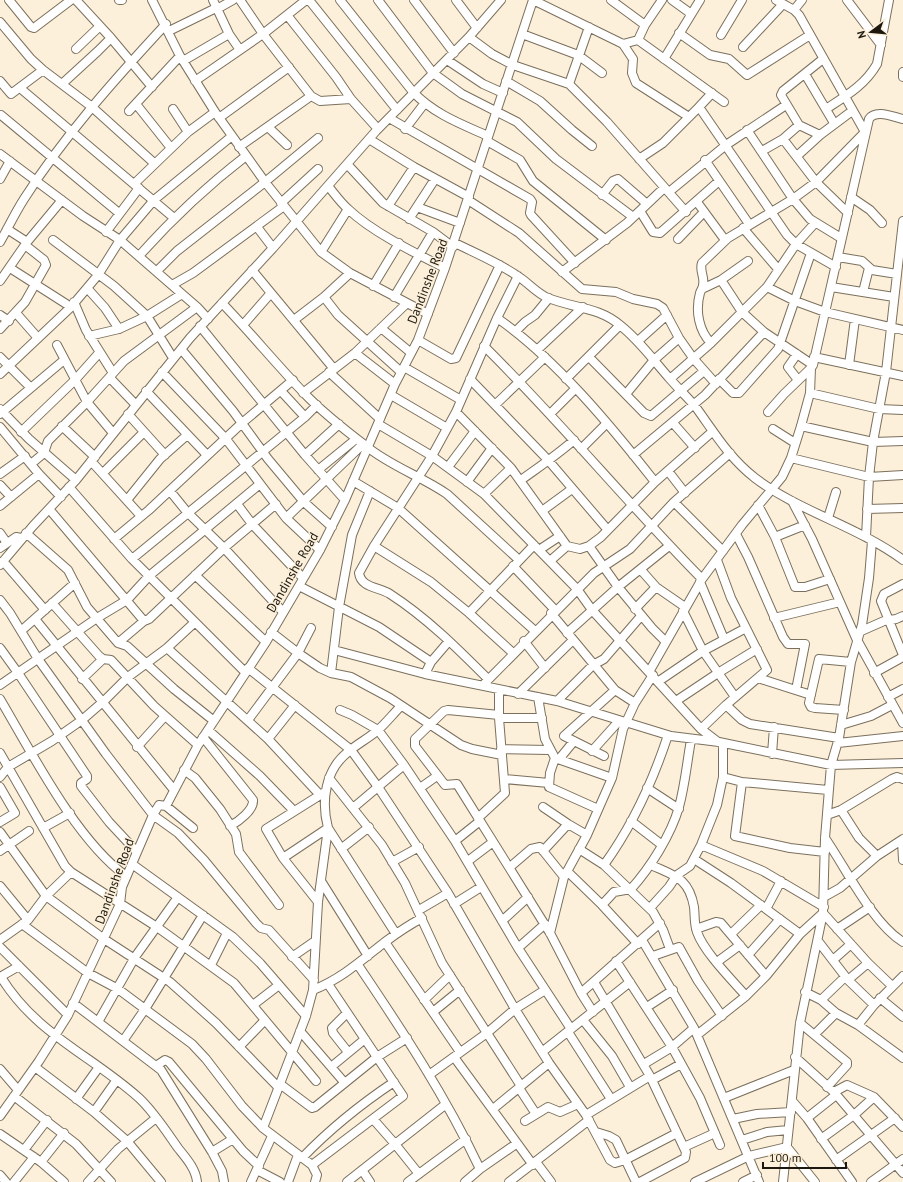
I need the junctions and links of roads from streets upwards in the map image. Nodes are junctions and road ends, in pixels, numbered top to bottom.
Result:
1 (11, 0) edge
2 (72, 0) edge
3 (76, 0) edge
4 (119, 0) edge
5 (122, 0) edge
6 (154, 0) edge
7 (233, 0) edge
8 (240, 0) edge
9 (306, 0) edge
10 (340, 0) edge
11 (378, 0) edge
12 (414, 0) edge
13 (456, 0) edge
14 (533, 0) edge
15 (611, 0) edge
16 (662, 0) edge
17 (672, 0) edge
18 (700, 0) edge
19 (742, 0) edge
20 (802, 0) edge
21 (847, 0) edge
22 (889, 0) edge
23 (499, 1) edge
24 (779, 2) edge
25 (216, 6) edge
26 (794, 10) junction
27 (690, 13) junction
28 (287, 15) junction
29 (0, 22) edge
30 (645, 25) junction
31 (100, 26) junction
32 (589, 27) junction
33 (168, 28) junction
34 (477, 28) junction
35 (229, 34) junction
36 (263, 34) junction
37 (522, 34) junction
38 (679, 34) junction
39 (721, 35) dead end
40 (810, 35) junction
41 (469, 37) junction
42 (111, 38) junction
43 (638, 40) junction
44 (623, 44) junction
45 (881, 45) junction
46 (743, 47) dead end
47 (76, 49) dead end
48 (240, 50) junction
49 (454, 53) junction
50 (578, 55) junction
51 (182, 58) junction
52 (664, 59) junction
53 (823, 59) junction
54 (447, 60) junction
55 (131, 61) junction
56 (513, 65) junction
57 (289, 67) junction
58 (43, 70) junction
59 (903, 72) edge
60 (433, 73) junction
61 (602, 73) dead end
62 (805, 74) junction
63 (903, 77) edge
64 (0, 81) edge
65 (195, 81) junction
66 (506, 82) junction
67 (62, 84) junction
68 (569, 84) junction
69 (152, 87) junction
70 (20, 88) junction
71 (413, 92) junction
72 (503, 93) junction
73 (712, 93) junction
74 (311, 96) junction
75 (844, 97) junction
76 (351, 99) junction
77 (724, 102) dead end
78 (136, 104) junction
79 (424, 104) junction
80 (786, 105) junction
81 (92, 107) junction
82 (699, 107) junction
83 (173, 109) dead end
84 (397, 110) junction
85 (826, 110) junction
86 (129, 111) dead end
87 (497, 111) junction
88 (852, 111) junction
89 (1, 115) dead end
90 (217, 115) junction
91 (689, 117) junction
92 (389, 118) junction
93 (903, 119) edge
94 (834, 123) junction
95 (798, 125) junction
96 (268, 127) junction
97 (378, 129) junction
98 (405, 129) junction
99 (747, 130) junction
100 (73, 132) junction
101 (188, 132) junction
102 (865, 132) junction
103 (820, 135) junction
104 (232, 136) junction
105 (318, 138) dead end
106 (487, 138) junction
107 (369, 139) junction
108 (783, 139) junction
109 (726, 144) junction
110 (286, 145) dead end
111 (592, 146) dead end
112 (239, 147) junction
113 (171, 148) junction
114 (762, 151) junction
115 (0, 154) edge
116 (246, 156) junction
117 (797, 156) junction
118 (52, 157) junction
119 (639, 159) junction
120 (705, 160) junction
121 (10, 161) junction
122 (154, 163) junction
123 (347, 164) junction
124 (414, 167) junction
125 (318, 169) dead end
126 (478, 169) junction
127 (0, 179) edge
128 (435, 179) junction
129 (36, 181) junction
130 (719, 181) junction
131 (265, 182) junction
132 (816, 182) junction
133 (136, 186) junction
134 (328, 186) junction
135 (666, 190) junction
136 (602, 195) junction
137 (851, 197) junction
138 (468, 198) junction
139 (794, 199) junction
140 (62, 200) junction
141 (154, 200) junction
142 (696, 202) junction
143 (282, 204) junction
144 (647, 204) junction
145 (388, 206) junction
146 (417, 206) junction
147 (348, 209) junction
148 (640, 211) junction
149 (772, 211) junction
150 (686, 212) junction
151 (704, 212) junction
152 (119, 213) junction
153 (848, 213) junction
154 (634, 217) junction
155 (174, 218) junction
156 (409, 219) junction
157 (296, 221) junction
158 (460, 223) junction
159 (815, 223) junction
160 (882, 223) dead end
161 (903, 223) edge
162 (257, 226) junction
163 (746, 226) junction
164 (7, 229) junction
165 (106, 232) junction
166 (433, 232) junction
167 (842, 238) junction
168 (678, 239) dead end
169 (53, 240) dead end
170 (120, 240) junction
171 (606, 240) junction
172 (725, 240) junction
173 (0, 242) edge
174 (26, 243) junction
175 (399, 243) junction
176 (796, 244) junction
177 (454, 245) junction
178 (273, 248) junction
179 (321, 252) junction
180 (811, 253) junction
181 (419, 255) junction
182 (139, 256) junction
183 (838, 257) junction
184 (748, 262) dead end
185 (575, 263) junction
186 (500, 265) junction
187 (836, 267) junction
188 (10, 268) junction
189 (445, 268) junction
190 (778, 268) junction
191 (869, 268) junction
192 (252, 270) junction
193 (157, 271) junction
194 (562, 272) junction
195 (350, 273) junction
196 (98, 275) junction
197 (518, 276) junction
198 (899, 279) edge
199 (721, 280) junction
200 (0, 281) edge
201 (35, 284) junction
202 (172, 285) junction
203 (373, 286) junction
204 (767, 287) junction
205 (831, 287) junction
206 (87, 288) junction
207 (702, 289) junction
208 (863, 292) junction
209 (271, 293) junction
210 (182, 294) junction
211 (324, 297) junction
212 (394, 297) junction
213 (894, 297) junction
214 (549, 298) junction
215 (795, 301) junction
216 (222, 303) junction
217 (73, 304) junction
218 (406, 304) junction
219 (197, 307) junction
220 (583, 307) junction
221 (742, 312) junction
222 (825, 312) junction
223 (16, 313) junction
224 (428, 314) junction
225 (0, 315) edge
226 (667, 315) junction
227 (147, 316) junction
228 (497, 318) junction
229 (208, 319) junction
230 (294, 320) junction
231 (855, 320) junction
232 (8, 321) junction
233 (243, 324) junction
234 (620, 325) junction
235 (200, 326) junction
236 (381, 328) junction
237 (890, 328) junction
238 (0, 329) edge
239 (119, 329) junction
240 (903, 330) edge
241 (516, 332) junction
242 (764, 332) junction
243 (159, 334) junction
244 (89, 336) junction
245 (38, 338) junction
246 (679, 338) junction
247 (418, 340) junction
248 (368, 342) junction
249 (638, 342) junction
250 (711, 343) junction
251 (780, 343) junction
252 (58, 345) dead end
253 (484, 346) junction
254 (181, 349) junction
255 (538, 350) junction
256 (410, 352) junction
257 (99, 353) junction
258 (355, 353) junction
259 (796, 354) junction
260 (0, 357) edge
261 (545, 357) junction
262 (589, 357) junction
263 (173, 358) junction
264 (693, 358) junction
265 (64, 360) junction
266 (654, 360) junction
267 (813, 363) junction
268 (849, 365) junction
269 (9, 366) junction
270 (402, 369) junction
271 (331, 370) junction
272 (704, 371) junction
273 (162, 372) junction
274 (886, 372) junction
275 (0, 374) edge
276 (112, 376) junction
277 (903, 376) edge
278 (470, 379) junction
279 (566, 379) junction
280 (670, 379) junction
281 (74, 380) junction
282 (293, 380) junction
283 (798, 380) junction
284 (520, 382) junction
285 (718, 382) junction
286 (395, 384) junction
287 (30, 387) junction
288 (575, 389) junction
289 (281, 390) junction
290 (681, 390) junction
291 (146, 391) junction
292 (304, 393) junction
293 (810, 393) junction
294 (391, 394) junction
295 (626, 394) junction
296 (461, 400) junction
297 (87, 402) junction
298 (135, 404) junction
299 (264, 404) junction
300 (317, 405) junction
301 (495, 405) junction
302 (694, 406) junction
303 (879, 410) junction
304 (903, 410) edge
305 (1, 411) edge
306 (456, 412) junction
307 (768, 412) dead end
308 (128, 414) junction
309 (550, 414) junction
310 (305, 417) junction
311 (379, 422) junction
312 (242, 423) junction
313 (673, 423) junction
314 (339, 424) junction
315 (606, 424) junction
316 (62, 426) junction
317 (801, 426) junction
318 (0, 427) edge
319 (447, 428) junction
320 (773, 429) dead end
321 (286, 431) junction
322 (475, 431) junction
323 (21, 432) junction
324 (113, 432) junction
325 (712, 432) junction
326 (143, 433) junction
327 (186, 436) junction
328 (226, 439) junction
329 (574, 440) junction
330 (873, 442) junction
331 (903, 442) edge
332 (795, 443) junction
333 (362, 444) junction
334 (492, 448) junction
335 (694, 448) junction
336 (581, 449) junction
337 (262, 451) junction
338 (44, 453) junction
339 (730, 453) junction
340 (165, 455) junction
341 (207, 455) junction
342 (305, 455) junction
343 (633, 455) junction
344 (25, 456) junction
345 (432, 456) junction
346 (791, 458) junction
347 (93, 459) junction
348 (548, 460) junction
349 (31, 464) junction
350 (246, 464) junction
351 (448, 467) junction
352 (511, 468) junction
353 (318, 470) junction
354 (668, 471) junction
355 (103, 473) junction
356 (0, 474) edge
357 (39, 474) junction
358 (903, 476) edge
359 (418, 477) junction
360 (869, 477) junction
361 (76, 480) junction
362 (326, 480) junction
363 (521, 480) junction
364 (353, 481) junction
365 (467, 482) junction
366 (655, 482) junction
367 (260, 484) junction
368 (0, 485) edge
369 (69, 487) junction
370 (572, 489) junction
371 (772, 490) junction
372 (170, 491) junction
373 (370, 491) junction
374 (836, 492) dead end
375 (685, 493) junction
376 (484, 494) junction
377 (11, 497) junction
378 (61, 497) junction
379 (127, 500) junction
380 (345, 500) junction
381 (792, 501) junction
382 (304, 502) junction
383 (674, 502) junction
384 (237, 504) junction
385 (276, 504) junction
386 (758, 505) junction
387 (0, 506) edge
388 (632, 506) junction
389 (398, 508) junction
390 (903, 508) edge
391 (49, 509) junction
392 (867, 509) junction
393 (542, 511) junction
394 (187, 512) junction
395 (141, 516) junction
396 (286, 518) junction
397 (828, 518) junction
398 (252, 524) junction
399 (805, 525) junction
400 (651, 526) junction
401 (332, 527) junction
402 (205, 529) junction
403 (607, 529) junction
404 (0, 533) edge
405 (736, 534) junction
406 (24, 536) junction
407 (560, 536) junction
408 (775, 537) junction
409 (114, 539) junction
410 (869, 539) junction
411 (7, 543) junction
412 (374, 546) junction
413 (567, 546) junction
414 (589, 546) junction
415 (669, 546) junction
416 (0, 548) edge
417 (224, 548) junction
418 (537, 548) junction
419 (320, 550) junction
420 (723, 551) junction
421 (132, 559) junction
422 (519, 560) junction
423 (717, 560) junction
424 (903, 560) edge
425 (550, 561) junction
426 (1, 563) edge
427 (604, 565) junction
428 (513, 566) junction
429 (641, 570) junction
430 (195, 575) junction
431 (149, 576) junction
432 (304, 578) junction
433 (830, 579) junction
434 (701, 581) junction
435 (75, 583) junction
436 (903, 584) edge
437 (299, 586) junction
438 (618, 587) junction
439 (656, 587) junction
440 (577, 589) junction
441 (491, 591) junction
442 (170, 598) junction
443 (0, 600) edge
444 (127, 600) junction
445 (840, 602) junction
446 (52, 603) junction
447 (339, 607) junction
448 (635, 609) junction
449 (684, 609) junction
450 (44, 610) junction
451 (592, 610) junction
452 (283, 612) junction
453 (553, 612) junction
454 (469, 613) junction
455 (641, 616) junction
456 (903, 616) edge
457 (97, 618) junction
458 (774, 618) junction
459 (34, 619) junction
460 (144, 621) junction
461 (888, 621) junction
462 (194, 623) junction
463 (311, 628) dead end
464 (746, 628) junction
465 (21, 631) junction
466 (535, 631) junction
467 (271, 632) junction
468 (78, 633) junction
469 (567, 633) junction
470 (857, 635) junction
471 (724, 639) junction
472 (573, 640) junction
473 (619, 640) junction
474 (449, 641) junction
475 (118, 642) junction
476 (266, 642) junction
477 (524, 642) junction
478 (666, 642) junction
479 (57, 646) junction
480 (0, 648) edge
481 (167, 648) junction
482 (758, 649) junction
483 (334, 650) junction
484 (703, 651) junction
485 (298, 653) junction
486 (513, 653) junction
487 (903, 654) edge
488 (38, 659) junction
489 (103, 659) junction
490 (431, 662) junction
491 (851, 662) junction
492 (146, 663) junction
493 (593, 665) junction
494 (545, 668) junction
495 (247, 670) junction
496 (18, 673) junction
497 (331, 673) junction
498 (718, 673) junction
499 (874, 673) junction
500 (424, 674) junction
501 (654, 676) junction
502 (128, 677) junction
503 (758, 678) junction
504 (82, 679) junction
505 (488, 679) junction
506 (0, 685) edge
507 (272, 686) junction
508 (482, 686) junction
509 (903, 689) edge
510 (499, 690) junction
511 (615, 690) junction
512 (796, 690) junction
513 (518, 694) junction
514 (811, 695) junction
515 (538, 697) junction
516 (735, 697) junction
517 (888, 697) junction
518 (0, 699) edge
519 (557, 701) junction
520 (676, 701) junction
521 (102, 702) junction
522 (228, 702) junction
523 (635, 703) junction
524 (295, 705) junction
525 (726, 705) junction
526 (892, 705) junction
527 (401, 706) junction
528 (340, 710) dead end
529 (844, 710) junction
530 (590, 712) junction
531 (166, 716) junction
532 (499, 717) junction
533 (542, 718) junction
534 (82, 720) junction
535 (248, 720) junction
536 (214, 721) junction
537 (622, 722) junction
538 (903, 723) edge
539 (430, 726) junction
540 (841, 726) junction
541 (774, 727) junction
542 (208, 730) junction
543 (378, 730) junction
544 (701, 730) junction
545 (61, 735) junction
546 (668, 735) junction
547 (903, 736) edge
548 (203, 737) junction
549 (268, 739) junction
550 (691, 740) junction
551 (839, 740) junction
552 (574, 742) junction
553 (721, 743) junction
554 (198, 745) junction
555 (137, 747) junction
556 (351, 750) junction
557 (549, 750) junction
558 (592, 751) junction
559 (501, 752) junction
560 (0, 753) edge
561 (32, 753) junction
562 (772, 754) junction
563 (604, 756) dead end
564 (557, 758) junction
565 (903, 763) edge
566 (404, 765) junction
567 (831, 766) junction
568 (8, 767) junction
569 (184, 770) junction
570 (437, 776) junction
571 (0, 777) edge
572 (723, 777) junction
573 (329, 778) junction
574 (612, 778) junction
575 (903, 778) edge
576 (504, 779) junction
577 (742, 782) junction
578 (549, 783) junction
579 (378, 786) junction
580 (0, 787) edge
581 (420, 788) junction
582 (647, 788) junction
583 (174, 790) junction
584 (828, 790) junction
585 (323, 792) junction
586 (166, 806) junction
587 (543, 807) dead end
588 (353, 808) junction
589 (598, 809) junction
590 (679, 809) junction
591 (841, 810) junction
592 (294, 811) junction
593 (70, 813) junction
594 (153, 815) junction
595 (827, 815) junction
596 (479, 820) junction
597 (631, 821) junction
598 (0, 822) edge
599 (568, 824) junction
600 (230, 826) junction
601 (369, 827) junction
602 (43, 828) junction
603 (193, 828) dead end
604 (328, 828) junction
605 (29, 831) dead end
606 (0, 832) edge
607 (587, 835) junction
608 (825, 838) junction
609 (902, 840) edge
610 (455, 841) junction
611 (493, 842) junction
612 (10, 845) junction
613 (662, 845) junction
614 (701, 845) junction
615 (419, 847) junction
616 (341, 849) junction
617 (579, 849) junction
618 (0, 851) edge
619 (543, 851) junction
620 (136, 852) junction
621 (825, 852) junction
622 (877, 856) junction
623 (283, 858) junction
624 (694, 859) junction
625 (903, 860) edge
626 (468, 861) junction
627 (392, 862) junction
628 (132, 864) junction
629 (604, 865) junction
630 (651, 865) junction
631 (510, 867) junction
632 (71, 872) junction
633 (565, 874) junction
634 (126, 876) junction
635 (676, 876) junction
636 (851, 877) junction
637 (321, 881) junction
638 (781, 881) junction
639 (0, 886) edge
640 (481, 887) junction
641 (631, 888) junction
642 (448, 893) junction
643 (46, 896) junction
644 (178, 897) junction
645 (528, 897) junction
646 (824, 897) junction
647 (318, 902) junction
648 (120, 904) junction
649 (454, 904) junction
650 (279, 905) dead end
651 (602, 905) junction
652 (763, 907) junction
653 (870, 907) junction
654 (650, 908) junction
655 (824, 910) junction
656 (420, 914) junction
657 (203, 915) junction
658 (780, 919) junction
659 (502, 921) junction
660 (25, 922) junction
661 (660, 923) junction
662 (545, 924) junction
663 (156, 927) junction
664 (696, 929) junction
665 (836, 929) junction
666 (227, 933) junction
667 (550, 933) junction
668 (396, 934) junction
669 (731, 934) junction
670 (800, 934) junction
671 (104, 939) junction
672 (818, 940) junction
673 (0, 941) edge
674 (315, 941) junction
675 (385, 942) junction
676 (640, 942) junction
677 (903, 942) edge
678 (851, 944) junction
679 (740, 945) junction
680 (183, 946) junction
681 (518, 948) junction
682 (670, 949) junction
683 (748, 955) junction
684 (368, 956) junction
685 (653, 956) junction
686 (292, 957) junction
687 (135, 958) junction
688 (833, 960) junction
689 (616, 961) junction
690 (717, 962) junction
691 (868, 963) junction
692 (358, 964) junction
693 (211, 965) junction
694 (19, 966) junction
695 (88, 973) junction
696 (450, 975) junction
697 (766, 976) junction
698 (903, 976) edge
699 (0, 977) edge
700 (164, 977) junction
701 (846, 979) junction
702 (314, 980) junction
703 (594, 982) junction
704 (630, 982) junction
705 (328, 984) junction
706 (279, 985) junction
707 (892, 986) junction
708 (118, 989) junction
709 (313, 990) junction
710 (460, 990) junction
711 (545, 990) junction
712 (673, 990) junction
713 (806, 992) junction
714 (581, 993) junction
715 (746, 996) junction
716 (880, 998) junction
717 (424, 1000) junction
718 (821, 1000) junction
719 (604, 1001) junction
720 (73, 1004) junction
721 (253, 1004) junction
722 (874, 1004) junction
723 (647, 1007) junction
724 (145, 1009) junction
725 (515, 1009) junction
726 (433, 1012) junction
727 (593, 1012) junction
728 (347, 1013) junction
729 (836, 1013) junction
730 (68, 1015) junction
731 (306, 1016) junction
732 (722, 1016) junction
733 (903, 1017) edge
734 (265, 1020) junction
735 (583, 1020) junction
736 (98, 1022) junction
737 (800, 1023) junction
738 (858, 1025) junction
739 (569, 1030) junction
740 (300, 1031) junction
741 (696, 1031) junction
742 (487, 1033) junction
743 (815, 1034) junction
744 (55, 1036) junction
745 (406, 1038) junction
746 (365, 1039) junction
747 (123, 1041) junction
748 (239, 1047) junction
749 (672, 1047) junction
750 (348, 1052) junction
751 (542, 1052) junction
752 (291, 1053) junction
753 (457, 1055) junction
754 (377, 1056) junction
755 (795, 1057) junction
756 (903, 1058) edge
757 (549, 1063) junction
758 (644, 1064) junction
759 (681, 1064) junction
760 (156, 1066) junction
761 (35, 1067) junction
762 (99, 1067) junction
763 (331, 1067) junction
764 (0, 1069) edge
765 (794, 1070) junction
766 (429, 1076) junction
767 (651, 1078) junction
768 (116, 1080) junction
769 (316, 1082) dead end
770 (344, 1082) junction
771 (394, 1082) junction
772 (280, 1086) junction
773 (827, 1086) junction
774 (520, 1087) junction
775 (630, 1087) junction
776 (16, 1094) junction
777 (835, 1094) junction
778 (874, 1097) junction
779 (724, 1098) junction
780 (76, 1099) junction
781 (610, 1100) junction
782 (792, 1102) junction
783 (446, 1104) junction
784 (578, 1104) junction
785 (493, 1109) junction
786 (94, 1112) junction
787 (791, 1112) junction
788 (536, 1114) junction
789 (854, 1115) junction
790 (0, 1116) edge
791 (588, 1117) junction
792 (156, 1118) junction
793 (807, 1118) junction
794 (895, 1118) junction
795 (373, 1119) junction
796 (733, 1119) junction
797 (48, 1120) junction
798 (525, 1121) dead end
799 (903, 1127) edge
800 (263, 1128) junction
801 (788, 1130) junction
802 (596, 1132) junction
803 (64, 1133) junction
804 (677, 1133) junction
805 (715, 1133) junction
806 (0, 1134) edge
807 (272, 1136) junction
808 (871, 1136) junction
809 (233, 1139) junction
810 (466, 1139) junction
811 (821, 1139) junction
812 (742, 1140) junction
813 (128, 1141) junction
814 (396, 1144) junction
815 (516, 1144) junction
816 (720, 1145) dead end
817 (684, 1147) junction
818 (787, 1147) junction
819 (24, 1150) junction
820 (212, 1152) junction
821 (749, 1156) junction
822 (34, 1157) junction
823 (300, 1157) junction
824 (903, 1159) edge
825 (625, 1160) junction
826 (836, 1160) junction
827 (41, 1162) junction
828 (534, 1164) junction
829 (895, 1164) junction
830 (312, 1165) junction
831 (258, 1168) junction
832 (480, 1169) junction
833 (100, 1170) junction
834 (362, 1170) junction
835 (903, 1173) edge
836 (0, 1175) edge
837 (758, 1178) edge
838 (415, 1179) edge
839 (514, 1180) edge
840 (635, 1181) edge
841 (6, 1182) edge
842 (14, 1182) edge
843 (64, 1182) edge
844 (88, 1182) edge
845 (111, 1182) edge
846 (161, 1182) edge
847 (197, 1182) edge
848 (224, 1182) edge
849 (251, 1182) edge
850 (280, 1182) edge
851 (288, 1182) edge
852 (316, 1182) edge
853 (347, 1182) edge
854 (370, 1182) edge
855 (465, 1182) edge
856 (551, 1182) edge
857 (695, 1182) edge
858 (743, 1182) edge
859 (782, 1182) edge
860 (815, 1182) edge
861 (852, 1182) edge
862 (871, 1182) edge

1 - 2 street
3 - 31 street
4 - 5 street
6 - 33 street
7 - 25 street
8 - 36 street
9 - 28 street
9 - 84 street
10 - 71 street
11 - 60 street
12 - 49 street
13 - 34 street
14 - 32 street
14 - 37 street, Dandinshe Road
15 - 30 street
16 - 30 street
17 - 27 street
18 - 27 street
19 - 39 street
20 - 26 street
21 - 45 street
22 - 45 street
23 - 34 street
24 - 26 street
24 - 46 street
25 - 33 street
25 - 35 street
26 - 40 street
27 - 38 street
28 - 36 street
28 - 76 street
29 - 58 street
30 - 43 street
31 - 42 street
31 - 47 street
32 - 44 street
32 - 50 street
33 - 51 street
33 - 55 street
34 - 41 street
35 - 48 street
35 - 51 street
36 - 48 street
36 - 57 street
37 - 50 street
37 - 56 street, Dandinshe Road
38 - 40 street
38 - 52 street
40 - 53 street
41 - 49 street
41 - 56 street
42 - 55 street
42 - 67 street
43 - 44 street
43 - 52 street
44 - 91 street
45 - 75 street
48 - 65 street
49 - 54 street
50 - 61 street
50 - 68 street
51 - 65 street
51 - 69 street
52 - 73 street
53 - 62 street
53 - 75 street
54 - 60 street
54 - 72 street
55 - 69 street
55 - 81 street
56 - 66 street, Dandinshe Road
56 - 68 street
57 - 74 street
57 - 90 street
58 - 67 street
58 - 70 street
59 - 63 street
60 - 71 street
60 - 87 street
62 - 80 street
62 - 85 street
64 - 70 street
65 - 90 street
66 - 72 street, Dandinshe Road
66 - 111 street
67 - 81 street
68 - 119 street
69 - 78 street
70 - 100 street
71 - 79 street
71 - 84 street
72 - 87 street, Dandinshe Road
73 - 77 street
73 - 82 street
74 - 76 street
74 - 96 street
75 - 85 street
75 - 88 street
76 - 97 street
78 - 86 street
78 - 113 street
79 - 98 street
79 - 106 street
80 - 95 street
80 - 99 street
81 - 100 street
81 - 122 street
82 - 91 street
82 - 109 street
83 - 101 street
84 - 92 street
85 - 94 street
87 - 106 street, Dandinshe Road
87 - 136 street
88 - 94 street
88 - 102 street
89 - 118 street
90 - 101 street
90 - 104 street
91 - 119 street
92 - 97 street
92 - 98 street
93 - 102 street
94 - 103 street
95 - 103 street
95 - 108 street
96 - 110 street
96 - 112 street
97 - 107 street
98 - 126 street
99 - 109 street
99 - 114 street
100 - 118 street
100 - 133 street
101 - 113 street
102 - 132 street
102 - 137 street
103 - 117 street
104 - 112 street
104 - 141 street
105 - 131 street
106 - 126 street, Dandinshe Road
106 - 171 street
107 - 123 street
107 - 124 street
108 - 114 street
108 - 117 street
109 - 120 street
109 - 149 street
112 - 116 street
113 - 122 street
114 - 139 street
115 - 121 street
116 - 131 street
116 - 155 street
117 - 132 street
118 - 129 street
118 - 152 street
119 - 135 street
120 - 130 street
120 - 135 street
121 - 127 street
121 - 129 street
122 - 133 street
123 - 134 street
123 - 145 street
124 - 128 street
124 - 145 street
125 - 143 street
126 - 138 street, Dandinshe Road
126 - 185 street
128 - 138 street
128 - 146 street
129 - 140 street
129 - 164 street
130 - 142 street
130 - 163 street
131 - 143 street
131 - 193 street
132 - 139 street
132 - 153 street
133 - 141 street
133 - 152 street
134 - 147 street
134 - 157 street
135 - 144 street
135 - 150 street
136 - 144 street
136 - 154 street
137 - 153 street
137 - 160 street
138 - 158 street, Dandinshe Road
138 - 194 street
139 - 149 street
139 - 159 street
140 - 165 street
140 - 174 street
141 - 155 street
141 - 170 street
142 - 150 street
142 - 151 street
143 - 157 street
143 - 162 street
144 - 148 street
145 - 156 street
146 - 156 street
146 - 158 street
147 - 175 street
147 - 179 street
148 - 150 street
148 - 154 street
149 - 163 street
149 - 176 street
151 - 168 street
151 - 172 street
152 - 165 street
153 - 167 street
154 - 171 street
155 - 182 street
156 - 166 street
157 - 178 street
157 - 179 street
158 - 177 street, Dandinshe Road
159 - 167 street
159 - 176 street
161 - 198 street
162 - 178 street
162 - 202 street
163 - 172 street
163 - 190 street
164 - 173 street
164 - 174 street
165 - 170 street
166 - 177 street
166 - 181 street
167 - 183 street
169 - 196 street
170 - 182 street
170 - 196 street
171 - 185 street
172 - 207 street
174 - 188 street
174 - 201 street
175 - 181 street
175 - 203 street
176 - 180 street
176 - 190 street
177 - 186 street
177 - 189 street, Dandinshe Road
178 - 192 street
179 - 195 street
180 - 187 street
180 - 215 street
181 - 189 street
181 - 212 street
182 - 193 street
183 - 187 street
183 - 191 street
184 - 199 street
185 - 194 street
186 - 197 street
186 - 247 street
187 - 205 street
188 - 200 street
188 - 201 street
189 - 224 street, Dandinshe Road
190 - 204 street
191 - 198 street
191 - 208 street
192 - 209 street
192 - 216 street
193 - 202 street
194 - 226 street
195 - 203 street
195 - 211 street
196 - 206 street
196 - 227 street
197 - 214 street
197 - 228 street
198 - 213 street
199 - 207 street
199 - 221 street
201 - 217 street
201 - 223 street
202 - 210 street
203 - 212 street
204 - 215 street
204 - 221 street
205 - 208 street
205 - 222 street
206 - 217 street
206 - 239 street
207 - 250 street
208 - 213 street
209 - 230 street
209 - 233 street
210 - 219 street
210 - 227 street
211 - 230 street
211 - 248 street
212 - 218 street
213 - 237 street
214 - 220 street
214 - 241 street
215 - 222 street
215 - 251 street
216 - 229 street
216 - 233 street
217 - 244 street
217 - 245 street
218 - 224 street
218 - 236 street
219 - 229 street
219 - 243 street
220 - 234 street
220 - 255 street
221 - 242 street
221 - 250 street
222 - 231 street
222 - 267 street
223 - 232 street
223 - 245 street
224 - 247 street, Dandinshe Road
225 - 232 street
226 - 246 street
226 - 249 street
227 - 239 street
227 - 243 street
228 - 241 street
228 - 253 street
229 - 235 street
230 - 271 street
231 - 237 street
231 - 268 street
232 - 238 street
233 - 282 street
234 - 249 street
234 - 262 street
235 - 254 street
235 - 299 street
236 - 248 street
236 - 256 street
237 - 240 street
237 - 274 street
239 - 244 street
241 - 255 street
242 - 251 street
242 - 285 street
243 - 263 street
243 - 276 street
244 - 257 street
245 - 269 street
246 - 264 street
246 - 266 street
247 - 256 street, Dandinshe Road
248 - 258 street
248 - 270 street
249 - 266 street
250 - 264 street
251 - 259 street
251 - 285 street
252 - 265 street
253 - 278 street
253 - 284 street
254 - 263 street
254 - 312 street
255 - 261 street
256 - 270 street, Dandinshe Road
257 - 276 street
257 - 281 street
258 - 271 street
258 - 286 street
259 - 267 street
259 - 283 street
260 - 269 street
261 - 279 street
261 - 284 street
262 - 279 street
262 - 295 street
263 - 273 street
264 - 272 street
264 - 280 street
265 - 281 street
265 - 287 street
266 - 280 street
266 - 295 street
267 - 268 street
267 - 283 street
267 - 293 street
268 - 274 street
269 - 275 street
269 - 287 street
270 - 286 street, Dandinshe Road
270 - 296 street
271 - 292 street
271 - 311 street
272 - 285 street
272 - 290 street
273 - 291 street
273 - 328 street
274 - 277 street
274 - 303 street
276 - 297 street
276 - 298 street
278 - 296 street
278 - 301 street
279 - 288 street
280 - 290 street
281 - 297 street
281 - 323 street
282 - 289 street
282 - 292 street
283 - 307 street
284 - 301 street
284 - 309 street
285 - 302 street
286 - 294 street, Dandinshe Road
287 - 305 street
288 - 309 street
288 - 315 street
289 - 299 street
289 - 310 street
290 - 295 street
290 - 302 street
291 - 298 street
291 - 327 street
292 - 300 street
293 - 303 street
293 - 317 street
294 - 311 street, Dandinshe Road
294 - 319 street
296 - 306 street
297 - 316 street
297 - 324 street
298 - 308 street
299 - 312 street
299 - 321 street
300 - 310 street
300 - 314 street
301 - 348 street
302 - 313 street
302 - 325 street
303 - 304 street
303 - 330 street
305 - 323 street
306 - 319 street
306 - 322 street
308 - 324 street
308 - 326 street
309 - 329 street
310 - 321 street
311 - 333 street, Dandinshe Road
311 - 345 street
312 - 328 street
312 - 337 street
313 - 335 street
313 - 343 street
314 - 333 street
314 - 342 street
315 - 336 street
315 - 343 street
316 - 338 street
316 - 347 street
317 - 330 street
317 - 332 street
318 - 344 street
319 - 345 street
320 - 332 street
321 - 337 street
321 - 342 street
322 - 334 street
322 - 351 street
323 - 338 street
324 - 347 street
325 - 335 street
325 - 339 street
326 - 340 street
326 - 355 street
327 - 340 street
327 - 341 street
328 - 341 street
328 - 350 street
329 - 336 street
329 - 348 street
330 - 331 street
330 - 360 street
332 - 346 street
333 - 353 street
333 - 359 street
333 - 362 street
333 - 364 street, Dandinshe Road
334 - 352 street
334 - 365 street
335 - 354 street
336 - 388 street
337 - 350 street
337 - 382 street
338 - 349 street
338 - 361 street
339 - 371 street
339 - 375 street
340 - 379 street
341 - 372 street
342 - 353 street
343 - 366 street
344 - 349 street
344 - 356 street
345 - 351 street
345 - 359 street
346 - 360 street
346 - 371 street
347 - 355 street
347 - 361 street
348 - 363 street
348 - 370 street
349 - 357 street
350 - 367 street
350 - 394 street
351 - 365 street
352 - 363 street
352 - 376 street
353 - 362 street
354 - 366 street
354 - 375 street
355 - 379 street
357 - 377 street
357 - 378 street
358 - 360 street
359 - 389 street
359 - 422 street
360 - 392 street
361 - 369 street
362 - 380 street
362 - 382 street
363 - 393 street
364 - 373 street
364 - 380 street, Dandinshe Road
365 - 376 street
366 - 388 street
367 - 384 street
367 - 385 street
368 - 377 street
369 - 378 street
369 - 409 street
370 - 393 street
370 - 403 street
371 - 381 street
371 - 386 street
372 - 394 street
372 - 395 street
373 - 389 street
373 - 447 street
374 - 397 street
375 - 383 street
376 - 418 street
377 - 387 street
378 - 391 street
379 - 395 street
380 - 401 street, Dandinshe Road
381 - 397 street
381 - 399 street
382 - 396 street
382 - 401 street
383 - 400 street
383 - 420 street
384 - 398 street
384 - 402 street
385 - 396 street
385 - 398 street
386 - 405 street
386 - 408 street
388 - 400 street
388 - 403 street
389 - 412 street
389 - 441 street
390 - 392 street
391 - 406 street
391 - 444 street
392 - 410 street
393 - 407 street
394 - 402 street
394 - 421 street
395 - 409 street
396 - 419 street
397 - 410 street
398 - 417 street
398 - 432 street
399 - 408 street
399 - 433 street
400 - 415 street
400 - 427 street
401 - 419 street, Dandinshe Road
402 - 417 street
402 - 431 street
403 - 414 street
404 - 411 street
405 - 420 street
405 - 458 street
406 - 411 street
406 - 426 street
406 - 435 street
407 - 413 street
407 - 418 street
408 - 433 street
409 - 421 street
410 - 424 street
410 - 470 street
411 - 416 street
412 - 454 street
412 - 474 street
413 - 414 street
413 - 425 street
414 - 427 street
415 - 429 street
415 - 434 street
417 - 430 street
417 - 452 street
418 - 422 street
418 - 425 street
419 - 432 street, Dandinshe Road
420 - 423 street
421 - 431 street
422 - 428 street
423 - 434 street
423 - 464 street
425 - 440 street
426 - 450 street
427 - 438 street
427 - 440 street
428 - 441 street
428 - 453 street
429 - 438 street
429 - 439 street
430 - 442 street
430 - 476 street
431 - 442 street
431 - 444 street
432 - 437 street, Dandinshe Road
433 - 445 street
434 - 449 street
434 - 471 street
435 - 446 street
435 - 457 street
436 - 461 street
437 - 447 street
437 - 452 street, Dandinshe Road
438 - 448 street
438 - 451 street
439 - 448 street
439 - 449 street
440 - 451 street
440 - 453 street
441 - 454 street
441 - 466 street
442 - 460 street
442 - 462 street
443 - 465 street
444 - 457 street
444 - 460 street
445 - 458 street
445 - 470 street
446 - 450 street
446 - 468 street
447 - 483 street
447 - 490 street
448 - 455 street
449 - 478 street
449 - 484 street
450 - 459 street
451 - 469 street
451 - 473 street
452 - 467 street, Dandinshe Road
453 - 466 street
453 - 469 street
454 - 486 street
455 - 473 street
455 - 478 street
456 - 461 street
457 - 468 street
457 - 475 street
458 - 512 street
459 - 465 street
459 - 479 street
460 - 475 street
461 - 470 street
461 - 487 street
462 - 481 street
462 - 495 street
463 - 485 street
464 - 471 street
464 - 482 street
465 - 488 street
466 - 477 street
467 - 476 street, Dandinshe Road
467 - 485 street
468 - 479 street
468 - 489 street
469 - 472 street
470 - 491 street
470 - 499 street
471 - 484 street
472 - 493 street
472 - 494 street
473 - 493 street
473 - 501 street
474 - 490 street
474 - 505 street
475 - 492 street
476 - 495 street, Dandinshe Road
477 - 486 street
477 - 494 street
478 - 501 street
479 - 488 street
479 - 504 street
480 - 496 street
481 - 492 street
481 - 522 street
482 - 498 street
482 - 503 street
483 - 497 street
483 - 500 street
484 - 498 street
484 - 501 street
485 - 497 street
485 - 507 street
486 - 505 street
487 - 499 street
488 - 496 street
488 - 534 street
489 - 502 street
489 - 504 street
490 - 500 street
491 - 514 street
491 - 529 street
492 - 502 street
492 - 536 street
493 - 511 street
493 - 519 street
494 - 513 street
495 - 507 street
495 - 522 street, Dandinshe Road
496 - 506 street
496 - 545 street
497 - 527 street
498 - 516 street
498 - 520 street
499 - 517 street
500 - 508 street
501 - 520 street
501 - 523 street
502 - 521 street
502 - 531 street
503 - 512 street
503 - 516 street
504 - 521 street
505 - 508 street
507 - 524 street
507 - 535 street
508 - 510 street
509 - 517 street
510 - 513 street
510 - 532 street
511 - 523 street
511 - 530 street
512 - 514 street
513 - 515 street
514 - 529 street
515 - 519 street
515 - 533 street
516 - 525 street
517 - 526 street
518 - 561 street
519 - 530 street
520 - 544 street
521 - 534 street
521 - 555 street
522 - 535 street
522 - 536 street, Dandinshe Road
523 - 537 street
524 - 549 street
524 - 556 street
525 - 541 street
525 - 544 street
526 - 538 street
526 - 540 street
527 - 539 street
527 - 543 street
528 - 543 street
529 - 540 street
530 - 537 street
530 - 552 street
531 - 554 street
531 - 555 street
532 - 533 street
532 - 539 street
532 - 559 street
533 - 557 street
534 - 545 street
534 - 594 street
535 - 549 street
536 - 542 street, Dandinshe Road
537 - 546 street
537 - 558 street
537 - 574 street
539 - 559 street
539 - 570 street
540 - 551 street
541 - 551 street
541 - 562 street
542 - 548 street, Dandinshe Road
542 - 592 street
543 - 556 street
543 - 566 street
544 - 553 street
545 - 561 street
545 - 620 street
546 - 550 street
546 - 582 street
547 - 551 street
548 - 554 street, Dandinshe Road
548 - 600 street
549 - 585 street
550 - 553 street
550 - 590 street
551 - 567 street
552 - 558 street
552 - 564 street
553 - 562 street
553 - 572 street
554 - 569 street, Dandinshe Road
555 - 583 street
556 - 573 street
556 - 579 street
557 - 559 street
557 - 564 street
558 - 563 street
559 - 576 street
560 - 568 street
561 - 568 street
561 - 593 street
562 - 567 street
564 - 574 street
564 - 578 street
565 - 567 street
566 - 579 street
566 - 581 street
567 - 584 street
568 - 571 street
568 - 602 street
569 - 583 street, Dandinshe Road
569 - 600 street
570 - 581 street
570 - 596 street
572 - 577 street
572 - 614 street
573 - 585 street
573 - 588 street
574 - 589 street
575 - 591 street
576 - 578 street
576 - 596 street
577 - 584 street
577 - 621 street
578 - 589 street
579 - 588 street
579 - 615 street
580 - 598 street
581 - 610 street
582 - 590 street
582 - 597 street
583 - 586 street, Dandinshe Road
584 - 595 street
585 - 592 street
585 - 604 street
586 - 594 street, Dandinshe Road
586 - 603 street
587 - 599 street
588 - 601 street
589 - 607 street
590 - 613 street
591 - 595 street
591 - 622 street
592 - 623 street
593 - 602 street
593 - 634 street
594 - 620 street, Dandinshe Road
594 - 686 street
595 - 608 street
596 - 610 street
596 - 611 street
597 - 613 street
597 - 629 street
599 - 607 street
599 - 619 street
600 - 650 street
601 - 616 street
601 - 627 street
602 - 632 street
604 - 616 street
604 - 623 street
604 - 637 street
605 - 612 street
606 - 612 street
607 - 617 street
608 - 621 street
608 - 636 street
609 - 622 street
609 - 625 street
610 - 626 street
611 - 626 street
611 - 631 street
612 - 618 street
612 - 643 street
613 - 630 street
614 - 624 street
614 - 638 street
615 - 627 street
615 - 642 street
616 - 668 street
617 - 629 street
617 - 633 street
619 - 631 street
619 - 633 street
620 - 628 street, Dandinshe Road
621 - 646 street
622 - 636 street
623 - 647 street
624 - 635 street
624 - 652 street
626 - 640 street
627 - 656 street
628 - 634 street, Dandinshe Road
628 - 644 street
629 - 641 street
630 - 635 street
630 - 641 street
631 - 645 street
632 - 643 street
632 - 648 street
633 - 651 street
633 - 667 street
634 - 648 street, Dandinshe Road
635 - 654 street
635 - 664 street
636 - 646 street
636 - 653 street
637 - 647 street
637 - 684 street
638 - 652 street
638 - 655 street
639 - 660 street
640 - 649 street
640 - 659 street
641 - 651 street
641 - 654 street
642 - 649 street
642 - 656 street
643 - 660 street
643 - 671 street
644 - 657 street
644 - 663 street
645 - 659 street
645 - 662 street
646 - 655 street
647 - 674 street
648 - 663 street
648 - 671 street, Dandinshe Road
649 - 725 street
651 - 676 street
652 - 658 street
652 - 669 street
653 - 665 street
653 - 677 street
654 - 661 street
655 - 665 street
655 - 670 street
655 - 672 street
656 - 668 street
656 - 696 street
657 - 666 street
657 - 680 street
658 - 670 street
658 - 683 street
659 - 681 street
660 - 673 street
660 - 695 street
661 - 676 street
661 - 682 street
662 - 667 street
662 - 681 street
663 - 680 street
663 - 687 street
664 - 669 street
664 - 690 street
665 - 678 street
666 - 693 street
666 - 706 street
667 - 714 street
668 - 675 street
669 - 679 street
670 - 697 street
671 - 687 street
671 - 695 street, Dandinshe Road
672 - 688 street
672 - 713 street
673 - 694 street
674 - 686 street
674 - 702 street
675 - 684 street
675 - 717 street
676 - 685 street
676 - 689 street
678 - 688 street
678 - 691 street
679 - 683 street
679 - 690 street
680 - 693 street
680 - 700 street
681 - 711 street
682 - 685 street
682 - 732 street
683 - 697 street
684 - 692 street
685 - 712 street
686 - 702 street
687 - 700 street
687 - 708 street
688 - 701 street
689 - 703 street
689 - 704 street
690 - 715 street
691 - 701 street
691 - 707 street
692 - 705 street
692 - 745 street
693 - 721 street
694 - 699 street
694 - 730 street
695 - 708 street
695 - 720 street, Dandinshe Road
696 - 710 street
696 - 717 street
697 - 715 street
698 - 707 street
699 - 744 street
700 - 724 street
700 - 748 street
701 - 718 street
701 - 722 street
702 - 709 street
703 - 714 street
703 - 719 street
704 - 719 street
704 - 723 street
705 - 709 street
705 - 728 street
706 - 721 street
706 - 731 street
707 - 716 street
708 - 724 street
708 - 736 street
709 - 731 street
710 - 726 street
710 - 742 street
711 - 725 street
711 - 739 street
712 - 723 street
712 - 741 street
713 - 718 street
713 - 737 street
714 - 727 street
715 - 732 street
716 - 722 street
716 - 733 street
717 - 726 street
718 - 729 street
719 - 727 street
719 - 758 street
720 - 730 street, Dandinshe Road
720 - 736 street
721 - 734 street
722 - 738 street
723 - 749 street
724 - 747 street
724 - 800 street
725 - 742 street
725 - 751 street
726 - 753 street
727 - 735 street
728 - 746 street
728 - 750 street
729 - 738 street
729 - 743 street
730 - 744 street, Dandinshe Road
731 - 740 street
732 - 741 street
734 - 748 street
734 - 752 street
735 - 739 street
735 - 775 street
736 - 747 street
737 - 743 street
737 - 755 street
738 - 756 street
739 - 751 street
739 - 781 street
740 - 752 street
740 - 763 street
741 - 749 street
741 - 779 street
742 - 753 street
742 - 774 street
743 - 773 street
744 - 761 street, Dandinshe Road
744 - 762 street
745 - 754 street
745 - 766 street
746 - 750 street
746 - 754 street
747 - 760 street
748 - 772 street
749 - 758 street
749 - 759 street
750 - 763 street
751 - 757 street
752 - 769 street
752 - 772 street
753 - 766 street
753 - 785 street
754 - 770 street
754 - 771 street
755 - 765 street
755 - 773 street
757 - 774 street
757 - 784 street
758 - 767 street
759 - 767 street
759 - 805 street
760 - 809 street
760 - 820 street
761 - 776 street, Dandinshe Road
761 - 780 street
762 - 768 street
762 - 780 street
763 - 770 street
764 - 776 street
765 - 779 street
765 - 782 street
766 - 783 street
767 - 775 street
767 - 804 street
768 - 786 street
768 - 792 street
770 - 772 street
771 - 795 street
771 - 823 street
772 - 800 street
773 - 777 street
774 - 785 street
774 - 788 street
775 - 781 street
776 - 790 street, Dandinshe Road
776 - 797 street
777 - 778 street
777 - 789 street
777 - 793 street
778 - 789 street
778 - 794 street
779 - 796 street
780 - 786 street
781 - 791 street
782 - 787 street
782 - 793 street
783 - 810 street
783 - 814 street
784 - 788 street
784 - 791 street
785 - 815 street
786 - 813 street
787 - 796 street
787 - 801 street
788 - 798 street
789 - 808 street
789 - 811 street
791 - 802 street
791 - 828 street
792 - 813 street
792 - 847 street
793 - 811 street
794 - 799 street
794 - 808 street
795 - 814 street
795 - 830 street
796 - 812 street
797 - 803 street
797 - 819 street
800 - 807 street
801 - 812 street
801 - 818 street
802 - 825 street
802 - 825 street
803 - 827 street
803 - 833 street
804 - 817 street
804 - 825 street
805 - 816 street
805 - 817 street
806 - 819 street
807 - 823 street
807 - 831 street
808 - 826 street
808 - 829 street
809 - 820 street
809 - 831 street
810 - 832 street
810 - 838 street
811 - 826 street
812 - 821 street
813 - 833 street
813 - 846 street
814 - 834 street
814 - 838 street
815 - 828 street
815 - 832 street
817 - 840 street
818 - 821 street
818 - 859 street
818 - 860 street
819 - 822 street
820 - 848 street
821 - 837 street
821 - 857 street
822 - 827 street
822 - 842 street
823 - 830 street
823 - 851 street
824 - 829 street
825 - 840 street
826 - 861 street
827 - 843 street
828 - 839 street
828 - 856 street
829 - 835 street
829 - 862 street
830 - 852 street
831 - 849 street
831 - 850 street
832 - 855 street
833 - 844 street
833 - 845 street
834 - 853 street
834 - 854 street
836 - 841 street
837 - 858 street

